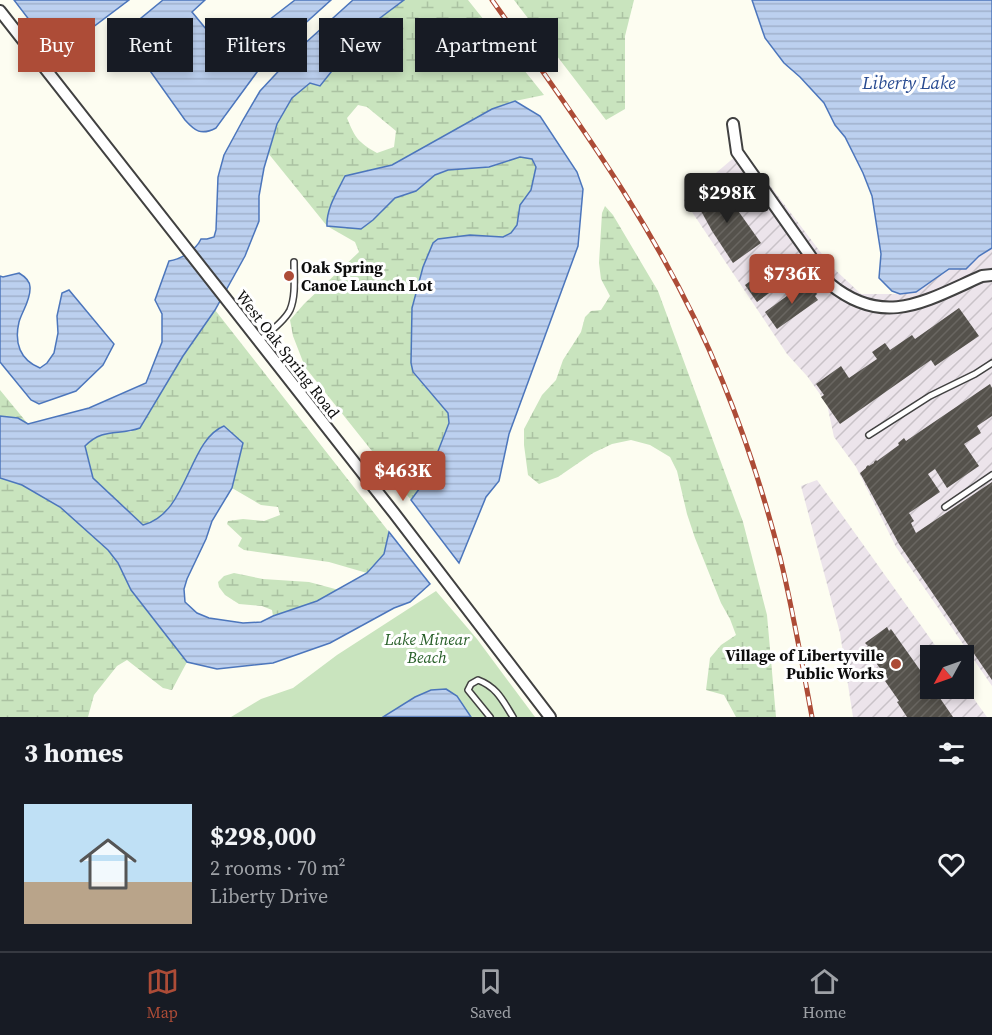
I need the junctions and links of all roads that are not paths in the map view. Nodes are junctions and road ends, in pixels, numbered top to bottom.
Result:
1 (0, 11) edge
2 (733, 124) dead end
3 (294, 262) dead end
4 (992, 275) edge
5 (258, 341) junction
6 (992, 363) edge
7 (868, 435) dead end
8 (992, 475) edge
9 (945, 507) dead end
10 (490, 717) edge
11 (513, 717) edge
12 (550, 717) edge

1 - 5 street, West Oak Spring Road
2 - 4 street
3 - 5 lane
5 - 12 street, West Oak Spring Road
6 - 7 lane
8 - 9 lane
10 - 11 lane

